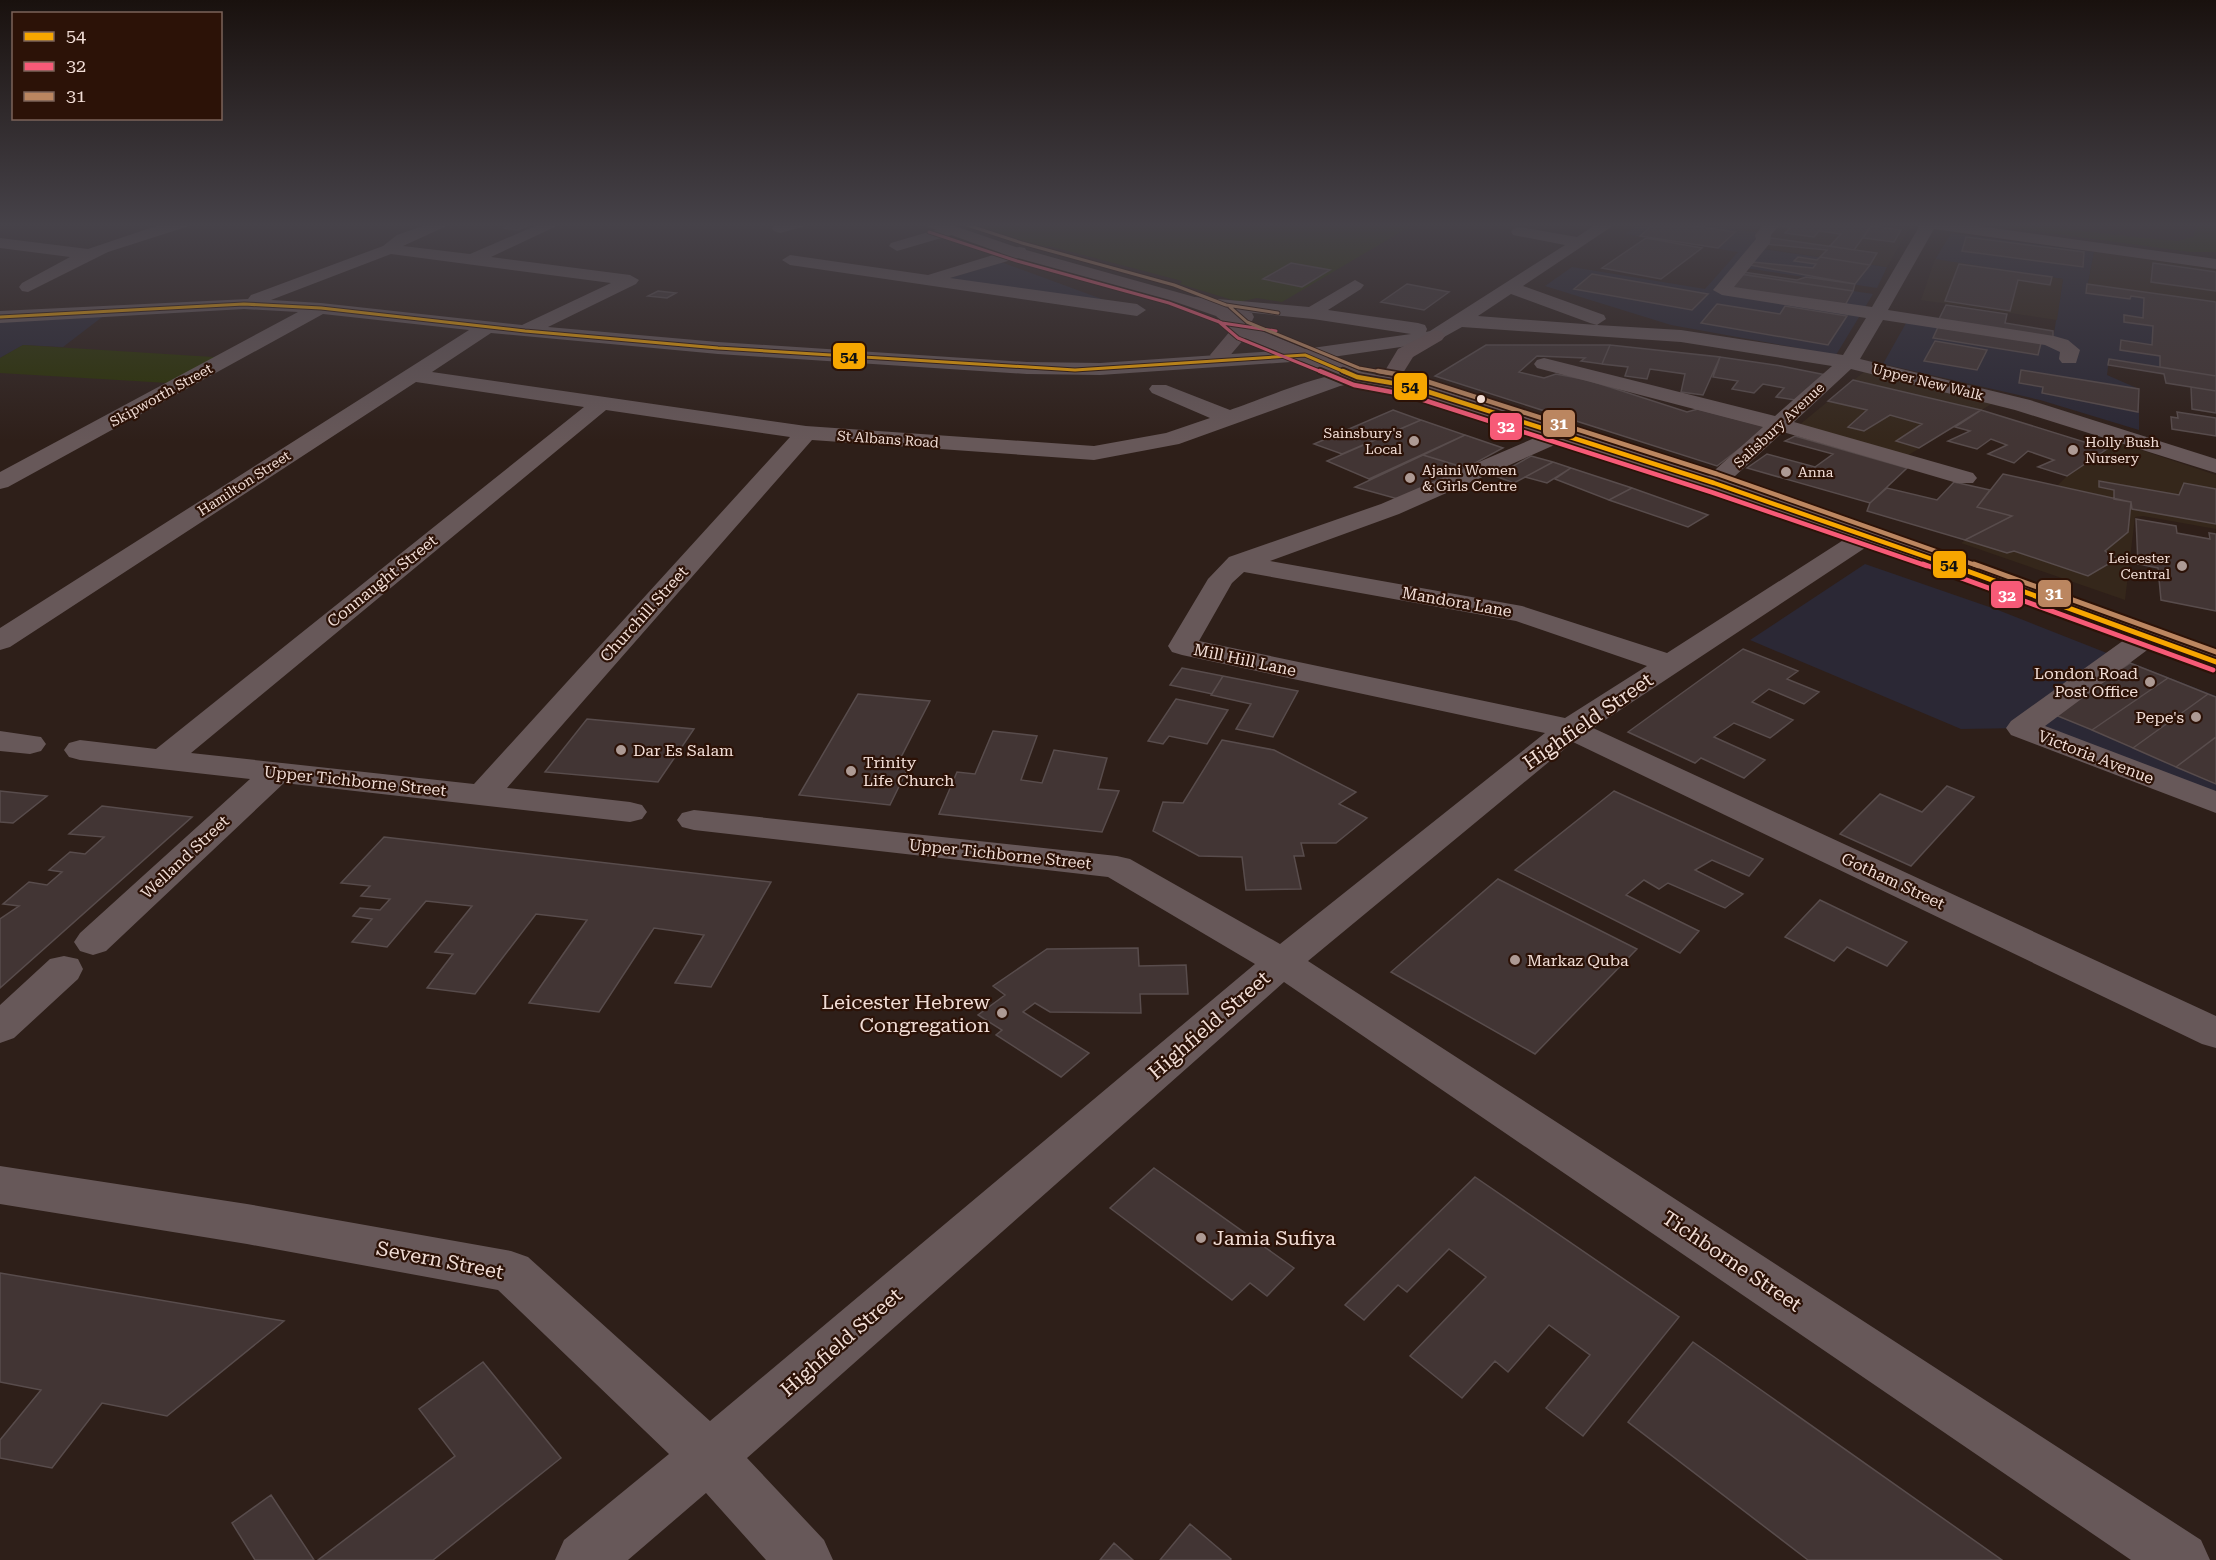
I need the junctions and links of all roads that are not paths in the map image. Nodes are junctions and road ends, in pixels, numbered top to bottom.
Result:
1 (266, 296) edge
2 (597, 296) edge
3 (1036, 296) edge
4 (1172, 296) edge
5 (1337, 296) edge
6 (1497, 296) edge
7 (1534, 296) edge
8 (1759, 296) edge
9 (1887, 296) edge
10 (1194, 302) junction
11 (244, 304) junction
12 (321, 308) junction
13 (1137, 310) dead end
14 (1313, 313) junction
15 (1224, 314) junction
16 (1877, 314) junction
17 (0, 317) edge
18 (489, 326) junction
19 (1441, 328) junction
20 (1242, 330) junction
21 (525, 331) junction
22 (1636, 331) junction
23 (1326, 341) junction
24 (1282, 345) junction
25 (1348, 350) junction
26 (1220, 355) junction
27 (1305, 355) junction
28 (2069, 359) dead end
29 (1200, 362) junction
30 (1847, 362) junction
31 (1544, 364) dead end
32 (412, 375) junction
33 (1356, 377) junction
34 (1403, 377) junction
35 (1159, 389) dead end
36 (602, 403) junction
37 (1230, 418) junction
38 (2073, 421) junction
39 (1779, 424) junction
40 (806, 433) junction
41 (1560, 435) junction
42 (2216, 466) edge
43 (1965, 478) dead end
44 (0, 482) edge
45 (1714, 483) junction
46 (1868, 535) junction
47 (1238, 563) junction
48 (2148, 636) junction
49 (0, 641) edge
50 (2214, 660) edge
51 (1670, 664) junction
52 (1570, 729) junction
53 (80, 750) dead end
54 (162, 760) junction
55 (277, 772) junction
56 (483, 795) junction
57 (2216, 803) edge
58 (630, 812) dead end
59 (694, 820) dead end
60 (93, 942) dead end
61 (1282, 962) junction
62 (64, 969) dead end
63 (0, 1028) edge
64 (2216, 1033) edge
65 (0, 1185) edge
66 (710, 1456) junction
67 (584, 1560) edge
68 (804, 1560) edge
69 (2181, 1560) edge

1 - 11 street
2 - 21 street
3 - 13 street
4 - 10 main road
5 - 14 street
6 - 19 street
7 - 22 street, Upper New Walk
8 - 16 street
9 - 16 street, Salisbury Avenue
10 - 14 street
10 - 15 main road
11 - 12 street
11 - 17 street
12 - 18 street
12 - 44 street, Skipworth Street
14 - 19 street
15 - 20 main road
15 - 23 main road
16 - 28 street
16 - 30 street, Salisbury Avenue
18 - 21 street
18 - 32 street, Hamilton Street
19 - 22 street, Upper New Walk
19 - 23 street
19 - 25 street
19 - 34 main road
20 - 24 main road
20 - 26 main road
21 - 29 street
22 - 30 street
22 - 38 street, Upper New Walk
23 - 24 street
23 - 25 main road
24 - 26 street
24 - 27 main road
25 - 27 street
25 - 34 main road
26 - 29 street
27 - 29 street
27 - 33 main road
30 - 38 street
30 - 39 street, Salisbury Avenue
31 - 39 street
32 - 36 street, St Albans Road
32 - 49 street, Hamilton Street
33 - 34 main road
33 - 37 street, St Albans Road
34 - 41 main road
35 - 37 street
36 - 40 street, St Albans Road
36 - 54 street, Connaught Street
37 - 40 street, St Albans Road
38 - 42 street, Upper New Walk
39 - 43 street
39 - 45 street, Salisbury Avenue
40 - 56 street, Churchill Street
41 - 45 main road
41 - 47 street, Mill Hill Lane
45 - 46 main road
46 - 48 main road
46 - 51 street, Highfield Street
47 - 51 street, Mandora Lane
47 - 52 street, Mill Hill Lane
48 - 50 main road
48 - 57 street, Victoria Avenue
51 - 52 street, Highfield Street
52 - 61 street, Highfield Street
52 - 64 street, Gotham Street
53 - 54 street, Upper Tichborne Street
54 - 55 street, Upper Tichborne Street
55 - 56 street, Upper Tichborne Street
55 - 60 street, Welland Street
56 - 58 street, Upper Tichborne Street
59 - 61 street, Upper Tichborne Street
61 - 66 street, Highfield Street
61 - 69 street, Tichborne Street
62 - 63 street
65 - 66 street, Severn Street
66 - 67 street, Highfield Street
66 - 68 street, Severn Street

